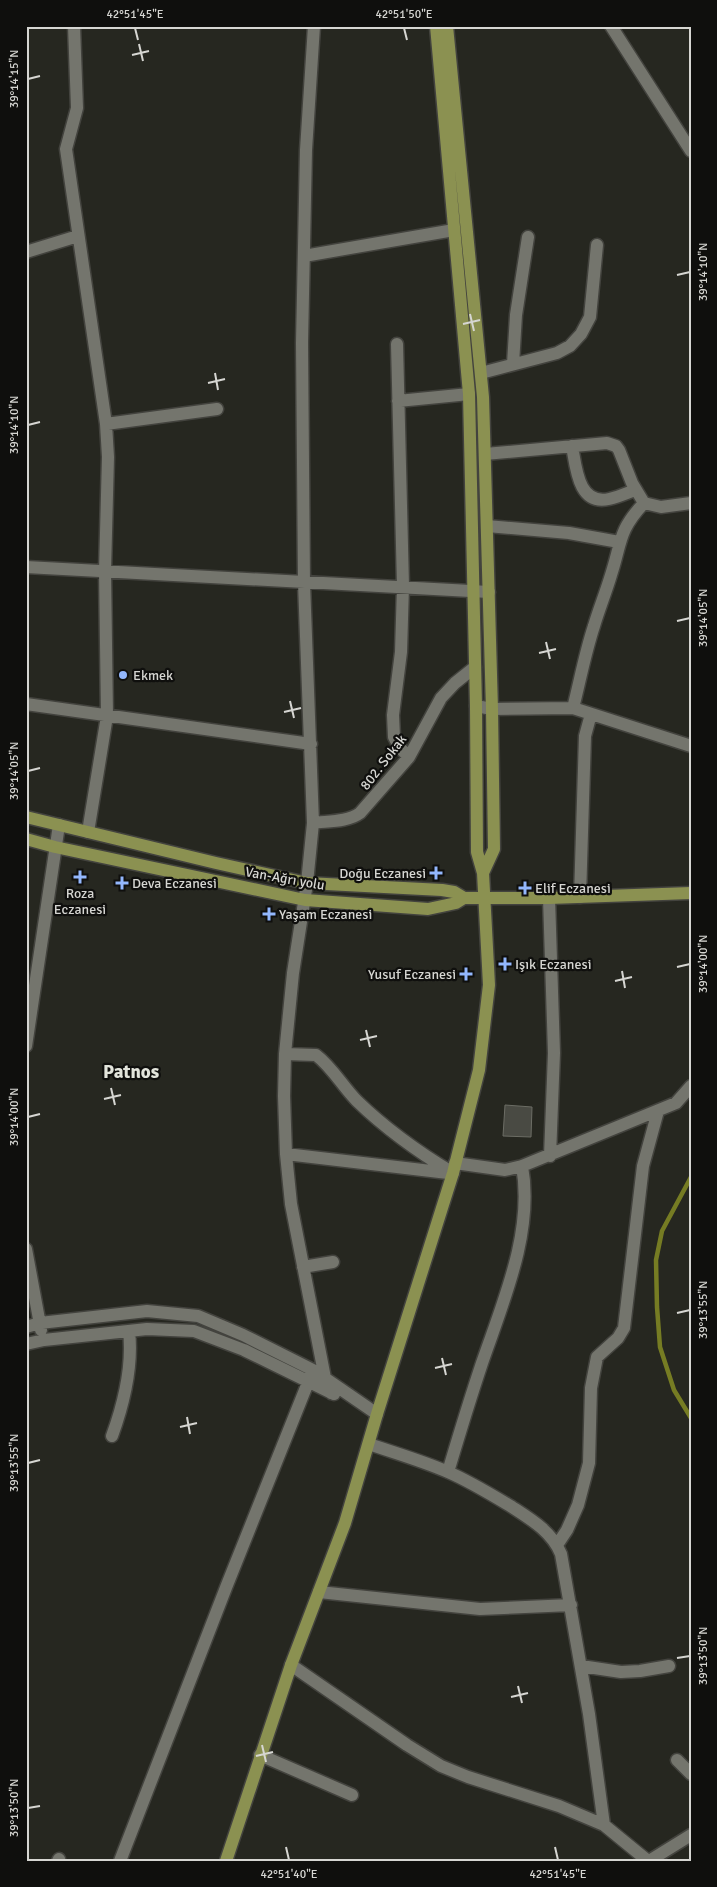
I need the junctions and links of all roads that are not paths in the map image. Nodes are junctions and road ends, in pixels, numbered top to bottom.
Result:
1 (74, 26) edge
2 (314, 26) edge
3 (436, 26) edge
4 (447, 26) edge
5 (611, 26) edge
6 (691, 151) edge
7 (454, 230) junction
8 (78, 236) junction
9 (528, 237) dead end
10 (597, 245) dead end
11 (26, 252) edge
12 (304, 256) junction
13 (397, 344) dead end
14 (513, 364) junction
15 (481, 373) junction
16 (468, 394) junction
17 (398, 401) junction
18 (216, 409) dead end
19 (106, 424) junction
20 (572, 446) junction
21 (485, 454) junction
22 (635, 490) junction
23 (644, 503) junction
24 (691, 503) edge
25 (487, 526) junction
26 (619, 542) junction
27 (26, 567) edge
28 (105, 570) junction
29 (304, 583) junction
30 (403, 586) junction
31 (473, 592) junction
32 (489, 592) junction
33 (475, 668) junction
34 (26, 704) edge
35 (476, 706) junction
36 (573, 708) junction
37 (492, 709) junction
38 (590, 714) junction
39 (107, 716) junction
40 (311, 744) junction
41 (691, 746) edge
42 (409, 757) junction
43 (26, 817) edge
44 (313, 823) junction
45 (59, 825) junction
46 (88, 832) junction
47 (26, 839) edge
48 (55, 847) junction
49 (483, 873) junction
50 (307, 882) junction
51 (691, 893) edge
52 (580, 897) junction
53 (464, 898) junction
54 (485, 898) junction
55 (549, 898) junction
56 (305, 900) junction
57 (26, 1046) edge
58 (285, 1054) junction
59 (691, 1086) edge
60 (658, 1111) junction
61 (286, 1154) junction
62 (550, 1156) junction
63 (522, 1166) junction
64 (454, 1168) junction
65 (26, 1249) edge
66 (333, 1262) dead end
67 (303, 1267) junction
68 (40, 1323) junction
69 (26, 1327) edge
70 (129, 1331) junction
71 (44, 1340) junction
72 (26, 1344) edge
73 (310, 1376) junction
74 (325, 1378) junction
75 (331, 1393) junction
76 (377, 1414) junction
77 (112, 1436) dead end
78 (369, 1444) junction
79 (448, 1472) junction
80 (557, 1545) junction
81 (319, 1592) junction
82 (571, 1605) junction
83 (291, 1665) junction
84 (581, 1666) junction
85 (669, 1666) dead end
86 (260, 1755) junction
87 (677, 1760) dead end
88 (691, 1774) edge
89 (352, 1795) dead end
90 (604, 1825) junction
91 (691, 1835) edge
92 (120, 1861) edge
93 (226, 1861) edge
94 (649, 1861) edge

1 - 8 street
2 - 12 street
3 - 7 main road
4 - 15 main road
5 - 6 street
7 - 12 street
7 - 16 main road
8 - 11 street
8 - 19 street
9 - 14 street
10 - 14 street
12 - 29 street
13 - 17 street
14 - 15 street
15 - 21 main road
16 - 17 street
16 - 31 main road
17 - 30 street
18 - 19 street
19 - 28 street
20 - 21 street
20 - 22 street
20 - 22 street
21 - 25 main road
22 - 23 street
23 - 24 street
23 - 26 street
25 - 26 street
25 - 32 main road
26 - 36 street
27 - 28 street
28 - 29 street
28 - 39 street
29 - 30 street
29 - 40 street
30 - 31 street
30 - 42 street
31 - 32 street
31 - 33 main road
32 - 37 main road
33 - 35 main road
33 - 42 street, 802. Sokak
34 - 39 street
35 - 37 street
35 - 49 main road
36 - 37 street
36 - 38 street
37 - 49 main road
38 - 41 street
38 - 52 street
39 - 40 street
39 - 46 street
40 - 44 street
42 - 44 street, 802. Sokak
43 - 45 main road
44 - 50 street
45 - 46 main road
45 - 48 street
46 - 50 main road
47 - 48 main road, Van-Ağrı yolu
48 - 56 main road, Van-Ağrı yolu
48 - 57 street
49 - 54 main road
50 - 53 main road
50 - 56 street
51 - 52 main road, Van-Ağrı yolu
52 - 55 main road, Van-Ağrı yolu
53 - 54 main road, Van-Ağrı yolu
53 - 56 main road, Van-Ağrı yolu
54 - 55 main road, Van-Ağrı yolu
54 - 64 main road
55 - 62 street
56 - 58 street
58 - 61 street
58 - 64 street
59 - 60 street
60 - 62 street
60 - 80 street
61 - 64 street
61 - 67 street
62 - 63 street
63 - 64 street
63 - 79 street
64 - 76 main road
65 - 68 street
66 - 67 street
67 - 74 street
68 - 69 street
68 - 71 street
68 - 73 street
70 - 71 street
70 - 73 street
70 - 77 street
71 - 72 street
73 - 74 street
73 - 75 street
73 - 92 street
74 - 75 street
74 - 76 street
75 - 76 street
76 - 78 main road
78 - 79 street
78 - 81 main road
79 - 80 street
80 - 82 street
81 - 82 street
81 - 83 main road
82 - 84 street
83 - 86 main road
83 - 90 street
84 - 85 street
84 - 90 street
86 - 89 street
86 - 93 main road
87 - 88 street
90 - 94 street
91 - 94 street

